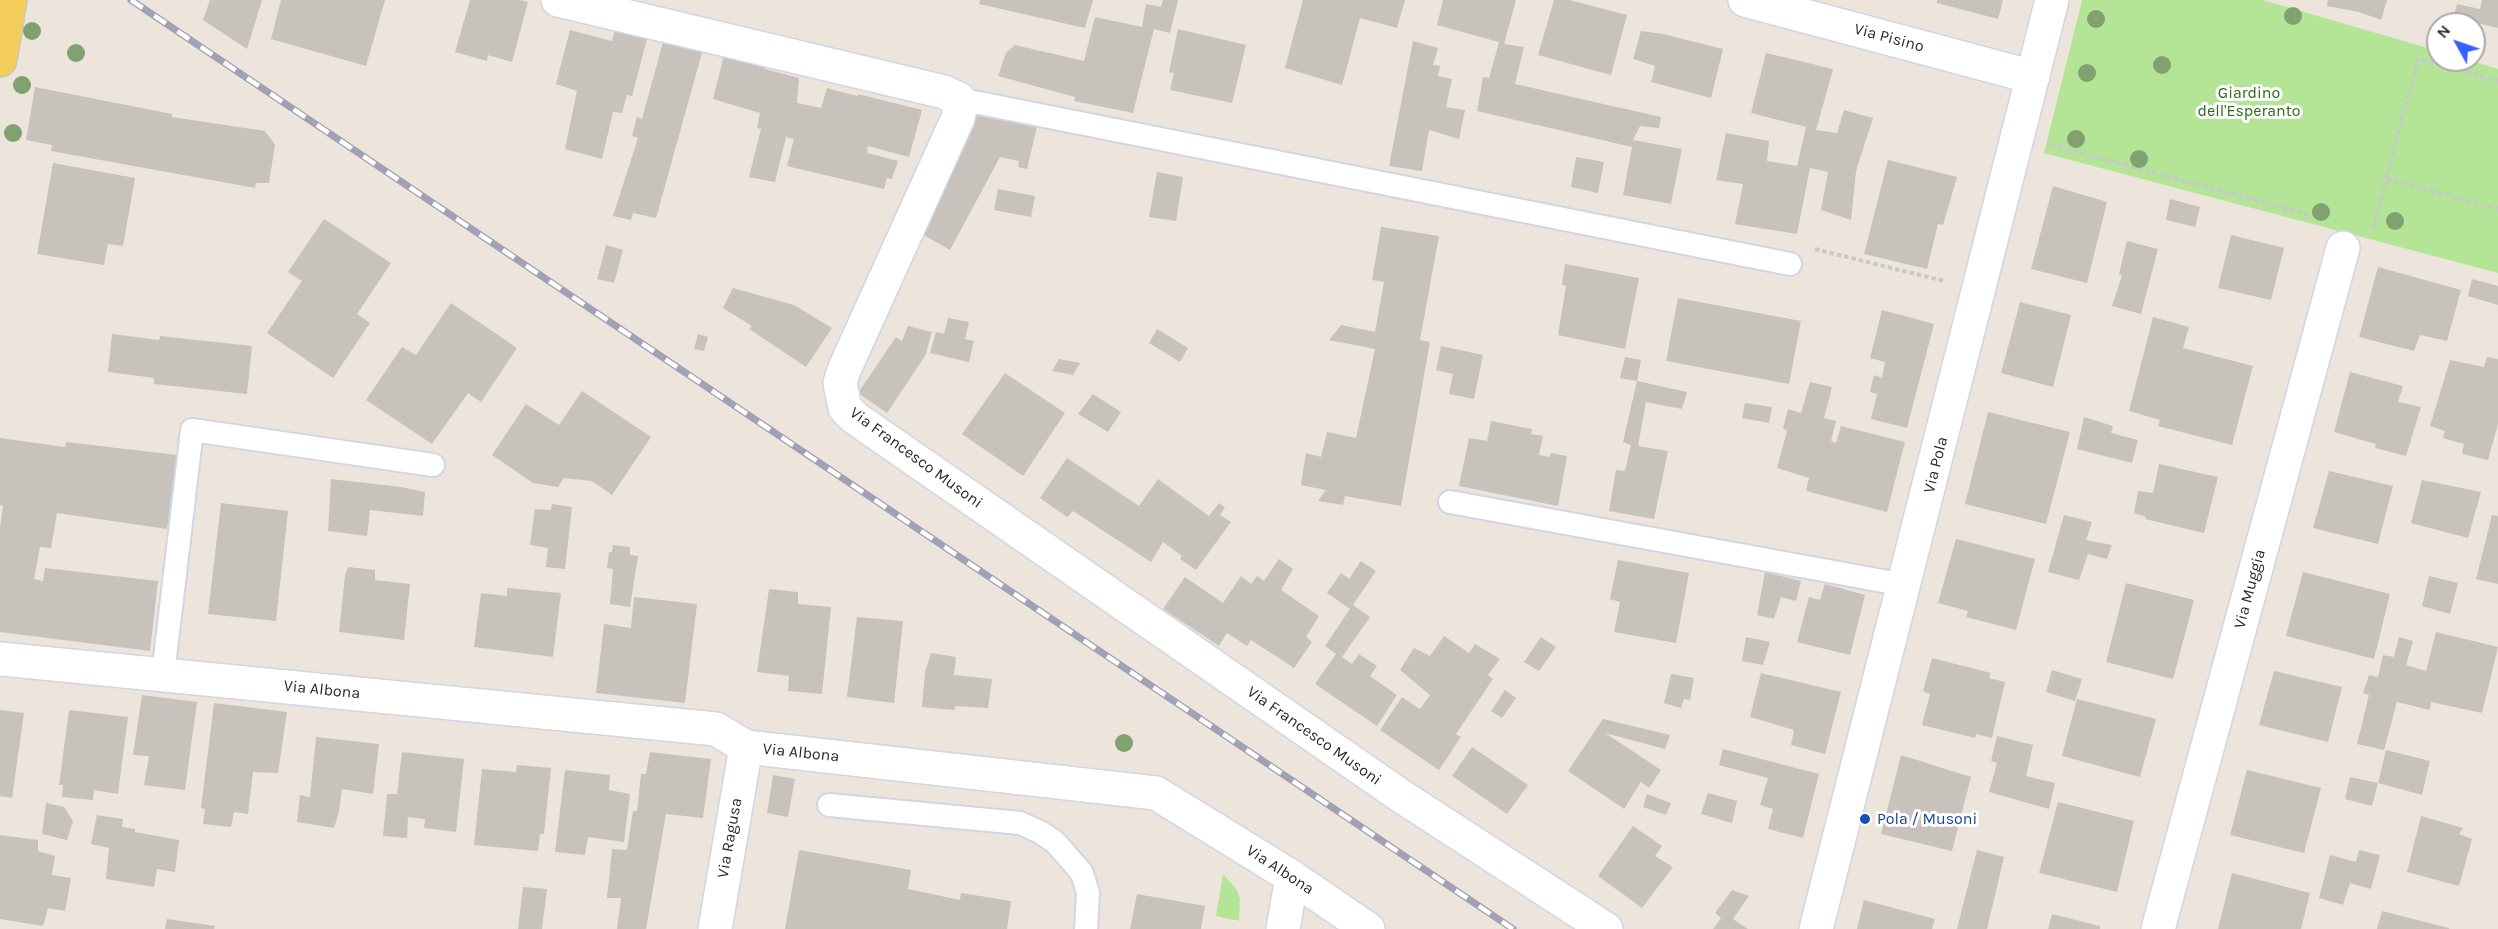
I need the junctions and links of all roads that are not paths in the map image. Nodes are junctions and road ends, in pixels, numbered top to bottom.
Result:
1 (10, 0) edge
2 (558, 0) edge
3 (1745, 0) edge
4 (2052, 0) edge
5 (0, 60) edge
6 (2033, 77) junction
7 (959, 99) junction
8 (2354, 239) road end
9 (1790, 264) road end
10 (434, 465) dead end
11 (1450, 502) dead end
12 (1905, 585) junction
13 (0, 658) edge
14 (163, 675) junction
15 (746, 747) junction
16 (829, 804) dead end
17 (1292, 877) junction
18 (715, 929) edge
19 (1086, 929) edge
20 (1282, 929) edge
21 (1368, 929) edge
22 (1606, 929) edge
23 (1816, 929) edge
24 (2158, 929) edge

1 - 5 main road
2 - 7 street
3 - 6 street, Via Pisino
4 - 6 street, Via Pola
6 - 12 street, Via Pola
7 - 9 lane
7 - 22 street, Via Francesco Musoni
8 - 24 street, Via Muggia
10 - 14 lane
11 - 12 lane
12 - 23 street, Via Pola
13 - 14 street, Via Albona
14 - 15 street, Via Albona
15 - 17 street, Via Albona
15 - 18 street, Via Ragusa
16 - 19 lane
17 - 20 street
17 - 21 street, Via Albona

